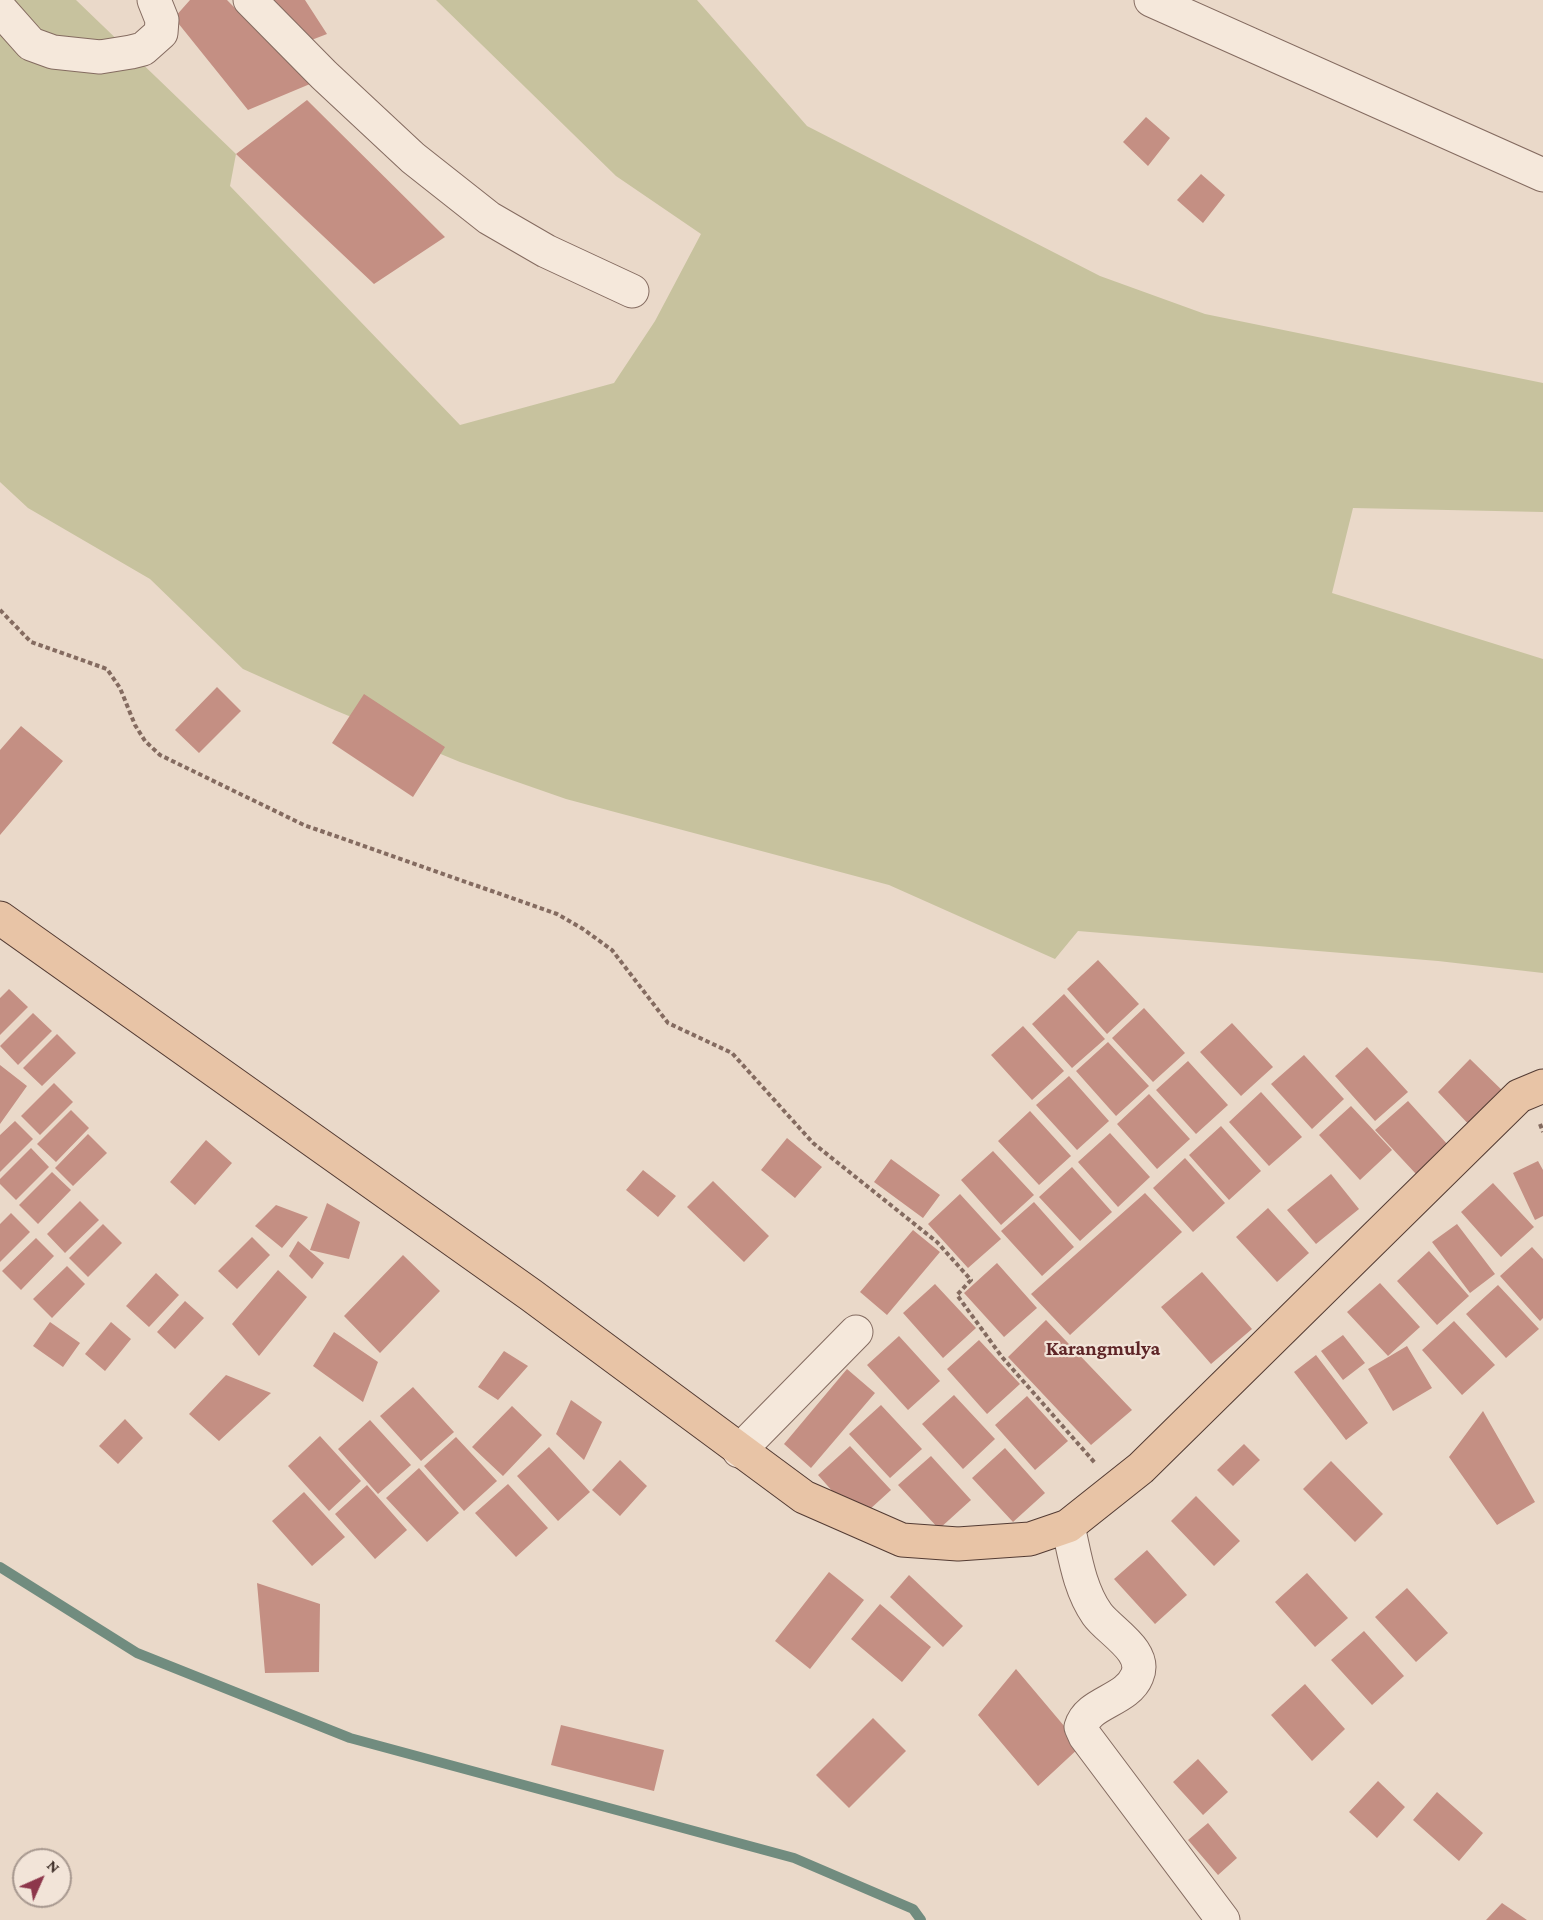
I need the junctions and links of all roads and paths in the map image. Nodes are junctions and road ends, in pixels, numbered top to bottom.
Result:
1 (154, 0) edge
2 (250, 0) edge
3 (1151, 0) edge
4 (0, 9) edge
5 (1543, 175) edge
6 (632, 291) dead end
7 (0, 610) edge
8 (0, 918) edge
9 (1543, 1086) edge
10 (856, 1332) dead end
11 (739, 1451) junction
12 (1116, 1487) junction
13 (1068, 1526) junction
14 (1223, 1920) edge

1 - 4 street
2 - 6 street
3 - 5 street
7 - 12 path
8 - 11 main road
9 - 12 main road
10 - 11 street
11 - 13 main road
12 - 13 main road
13 - 14 street

